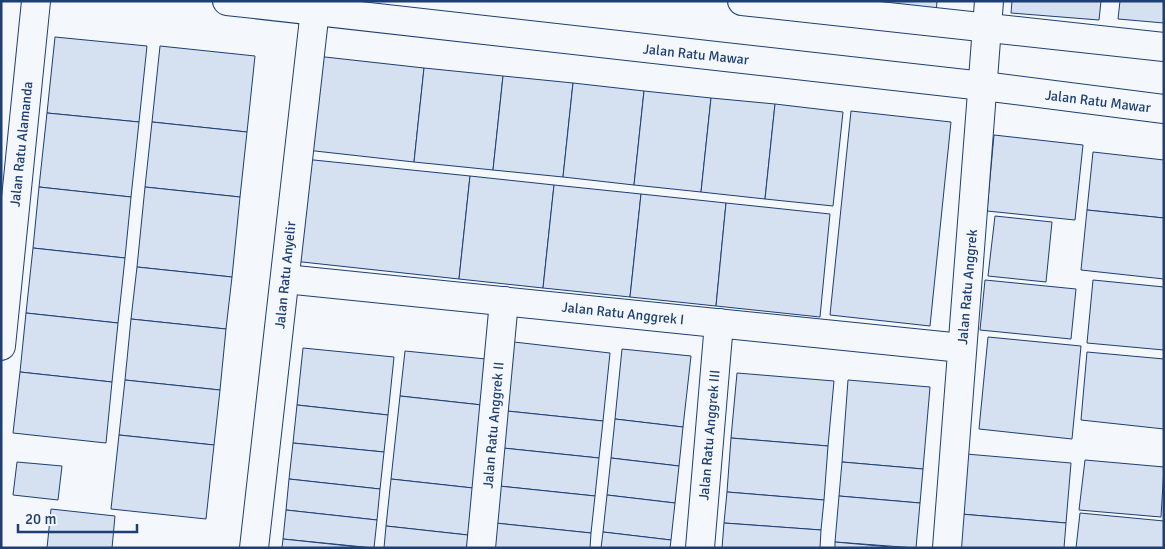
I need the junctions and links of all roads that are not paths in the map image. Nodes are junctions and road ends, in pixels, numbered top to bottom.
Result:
1 (36, 1) edge
2 (227, 1) edge
3 (742, 1) edge
4 (315, 6) edge
5 (989, 14) edge
6 (1164, 47) edge
7 (983, 86) junction
8 (1164, 109) edge
9 (285, 279) junction
10 (504, 301) junction
11 (719, 323) junction
12 (1, 346) edge
13 (962, 348) junction
14 (254, 548) edge
15 (481, 548) edge
16 (700, 548) edge
17 (947, 548) edge

1 - 12 street, Jalan Ratu Alamanda
2 - 4 street, Jalan Ratu Mawar
3 - 5 street
4 - 7 street, Jalan Ratu Mawar
4 - 9 street, Jalan Ratu Anyelir
5 - 6 street
5 - 7 street, Jalan Ratu Anggrek
7 - 8 street, Jalan Ratu Mawar
7 - 13 street, Jalan Ratu Anggrek
9 - 10 street, Jalan Ratu Anggrek I
9 - 14 street, Jalan Ratu Anyelir
10 - 11 street, Jalan Ratu Anggrek I
10 - 15 street, Jalan Ratu Anggrek II
11 - 13 street, Jalan Ratu Anggrek I
11 - 16 street, Jalan Ratu Anggrek III
13 - 17 street, Jalan Ratu Anggrek

